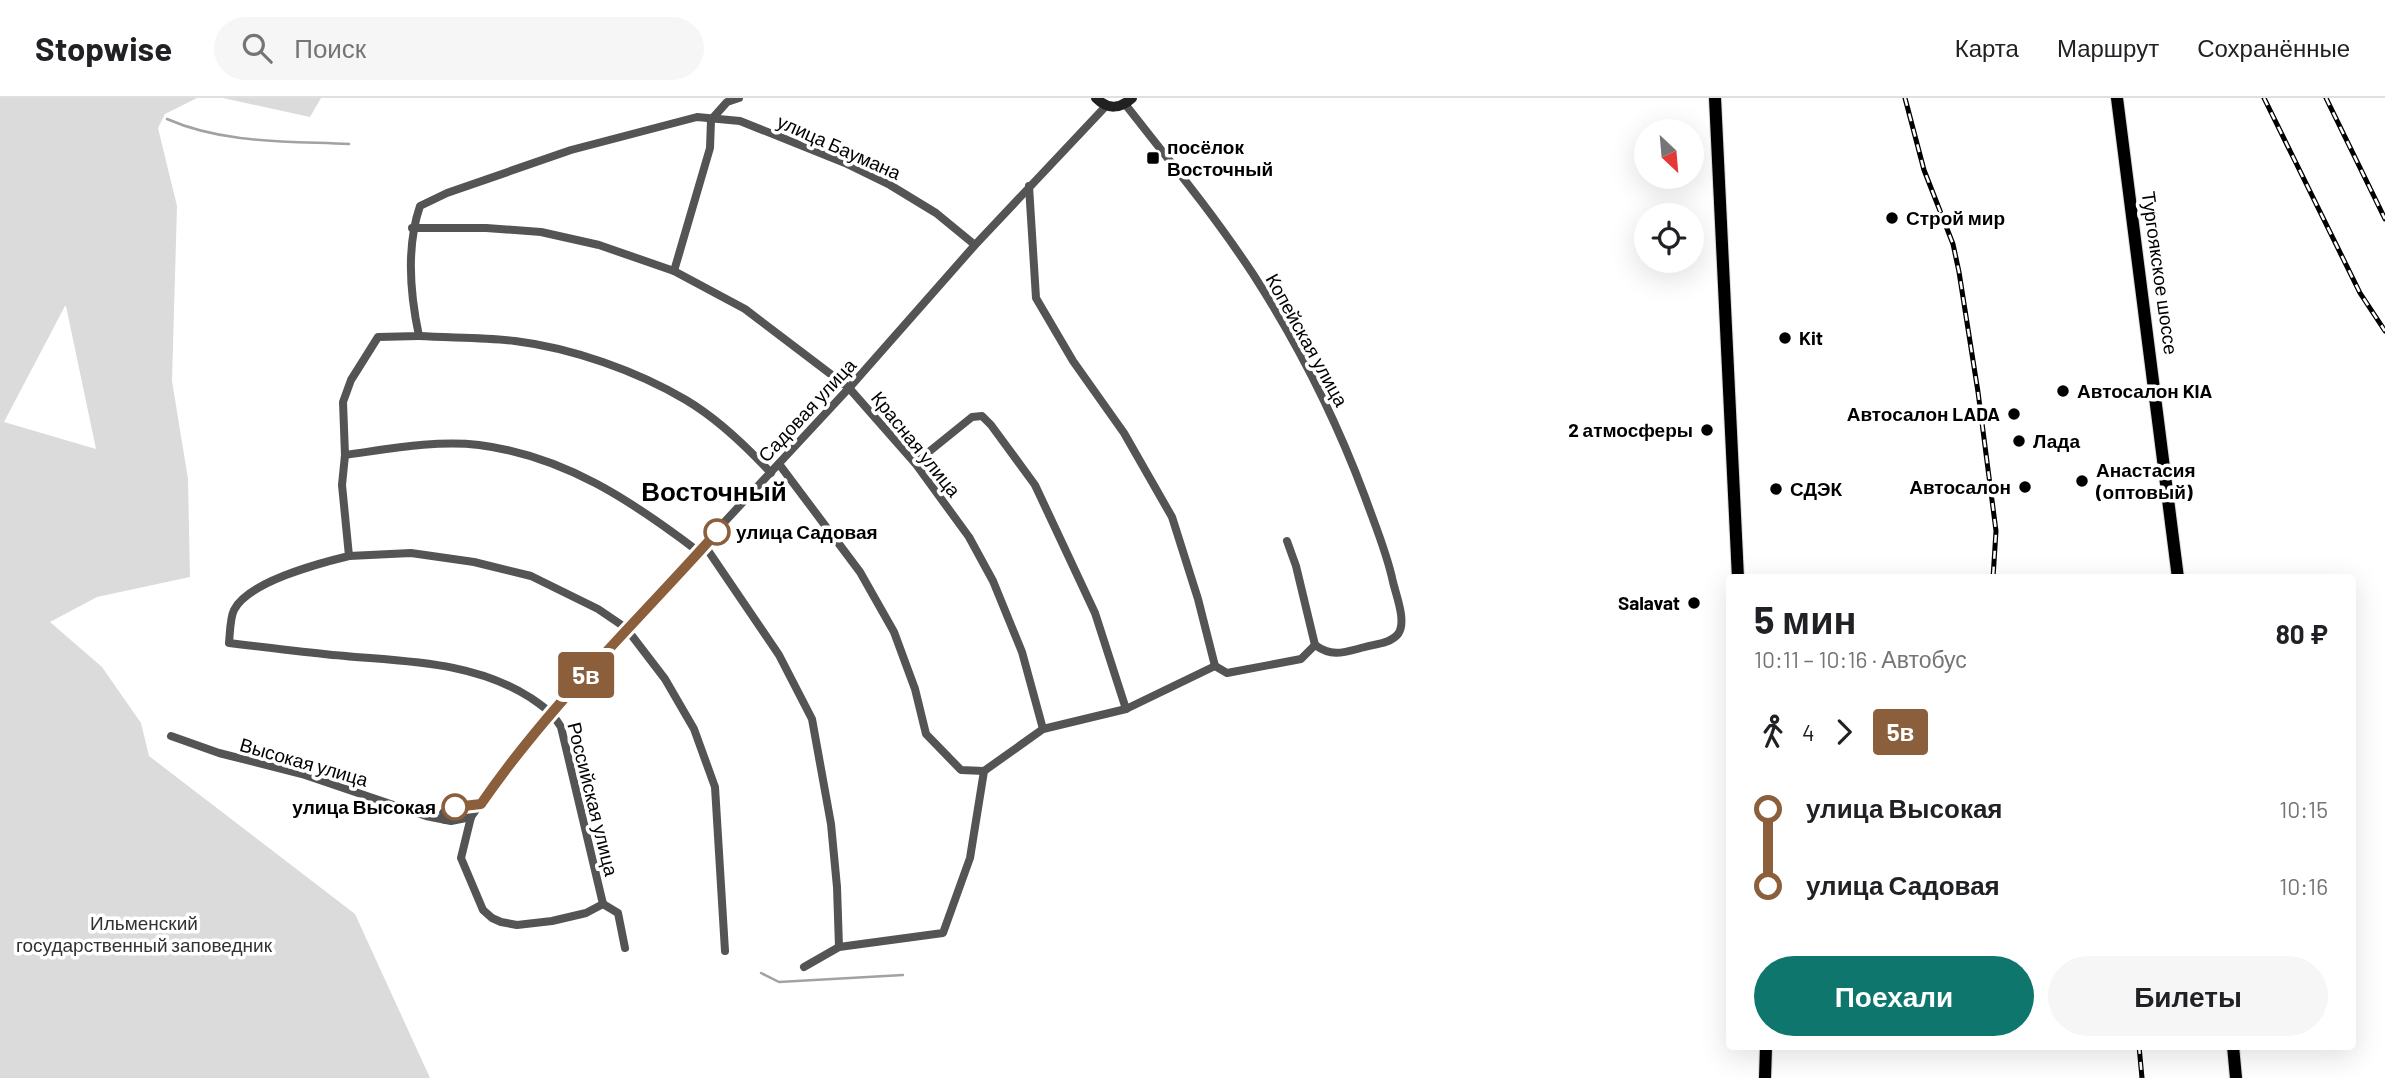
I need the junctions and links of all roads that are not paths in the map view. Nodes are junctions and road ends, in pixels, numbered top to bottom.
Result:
1 (739, 98) edge
2 (1096, 98) edge
3 (1715, 98) edge
4 (2118, 98) edge
5 (1129, 101) edge
6 (1106, 106) junction
7 (712, 120) junction
8 (1029, 186) junction
9 (412, 228) junction
10 (975, 245) junction
11 (674, 271) junction
12 (419, 336) junction
13 (849, 388) junction
14 (345, 455) junction
15 (915, 463) junction
16 (779, 464) junction
17 (771, 472) junction
18 (1287, 541) dead end
19 (702, 549) junction
20 (349, 556) junction
21 (1738, 574) edge
22 (2178, 574) edge
23 (626, 628) junction
24 (1315, 645) junction
25 (1215, 666) junction
26 (1126, 709) junction
27 (553, 713) junction
28 (1043, 729) junction
29 (171, 736) dead end
30 (984, 771) junction
31 (481, 804) junction
32 (471, 817) junction
33 (445, 820) junction
34 (603, 904) junction
35 (839, 947) junction
36 (625, 948) dead end
37 (725, 951) dead end
38 (804, 967) dead end
39 (1766, 1050) edge
40 (2233, 1050) edge
41 (1765, 1073) edge
42 (2236, 1078) edge

1 - 7 street
2 - 6 street
3 - 21 main road
4 - 22 main road, Тургоякское шоссе
5 - 6 street
5 - 24 street, Копейская улица
6 - 8 street, Садовая улица
7 - 9 street, улица Баумана
7 - 10 street, улица Баумана
7 - 11 street
8 - 10 street, Садовая улица
8 - 25 street
9 - 11 street, Красная улица
9 - 12 street
10 - 13 street, Садовая улица
11 - 13 street, Красная улица
12 - 14 street
12 - 17 street
13 - 15 street, Красная улица
13 - 16 street, Садовая улица
14 - 19 street
14 - 20 street
15 - 26 street
15 - 28 street, Красная улица
16 - 17 street, Садовая улица
16 - 30 street
17 - 19 street, Садовая улица
18 - 24 street
19 - 23 street, Садовая улица
19 - 35 street
20 - 23 street
20 - 27 street, Российская улица
23 - 27 street, Садовая улица
23 - 37 street
24 - 25 street
25 - 26 street
26 - 28 street
27 - 31 street, Садовая улица
27 - 34 street, Российская улица
28 - 30 street
29 - 33 street, Высокая улица
30 - 35 street
31 - 32 street, Садовая улица
31 - 33 street
32 - 33 street, Высокая улица
32 - 34 street, Российская улица
34 - 36 street
35 - 38 street
39 - 41 main road
40 - 42 main road

